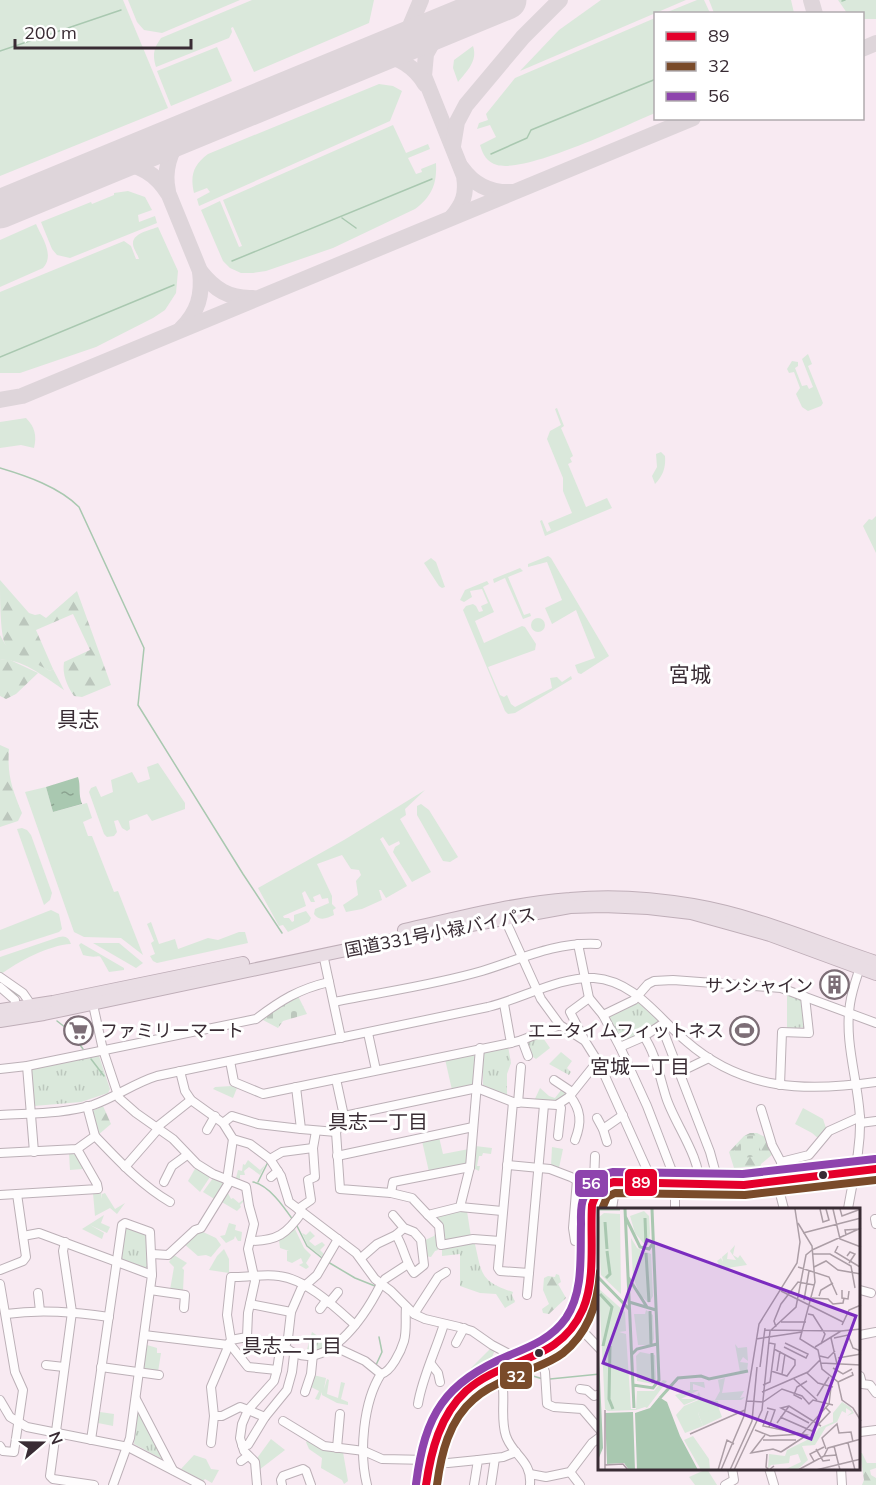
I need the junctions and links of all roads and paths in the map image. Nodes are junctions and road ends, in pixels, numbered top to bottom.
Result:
1 (502, 914) junction
2 (578, 944) junction
3 (597, 944) dead end
4 (324, 954) junction
5 (521, 957) junction
6 (876, 962) edge
7 (862, 963) junction
8 (876, 974) edge
9 (0, 977) edge
10 (585, 978) junction
11 (329, 982) junction
12 (0, 987) edge
13 (537, 992) junction
14 (638, 996) junction
15 (805, 997) junction
16 (589, 998) junction
17 (92, 999) junction
18 (334, 1002) junction
19 (504, 1004) junction
20 (32, 1005) junction
21 (15, 1008) junction
22 (0, 1010) edge
23 (849, 1013) junction
24 (603, 1016) junction
25 (0, 1021) edge
26 (876, 1023) edge
27 (560, 1025) junction
28 (368, 1033) junction
29 (644, 1035) junction
30 (341, 1038) junction
31 (522, 1040) junction
32 (585, 1041) junction
33 (511, 1043) junction
34 (620, 1047) junction
35 (480, 1048) junction
36 (103, 1050) junction
37 (528, 1056) dead end
38 (709, 1058) junction
39 (230, 1061) junction
40 (597, 1062) junction
41 (27, 1065) junction
42 (521, 1067) dead end
43 (0, 1069) edge
44 (376, 1070) junction
45 (180, 1071) junction
46 (680, 1072) junction
47 (336, 1079) junction
48 (554, 1080) dead end
49 (876, 1082) edge
50 (780, 1085) junction
51 (856, 1085) junction
52 (296, 1087) junction
53 (477, 1088) junction
54 (117, 1094) junction
55 (571, 1094) junction
56 (191, 1100) junction
57 (515, 1103) junction
58 (559, 1104) junction
59 (544, 1105) junction
60 (87, 1106) junction
61 (761, 1109) dead end
62 (31, 1113) junction
63 (622, 1114) junction
64 (0, 1115) edge
65 (215, 1116) junction
66 (344, 1116) junction
67 (597, 1118) dead end
68 (860, 1120) junction
69 (876, 1121) edge
70 (223, 1123) junction
71 (473, 1127) junction
72 (158, 1128) junction
73 (301, 1129) junction
74 (603, 1129) junction
75 (207, 1130) dead end
76 (316, 1131) junction
77 (336, 1132) junction
78 (95, 1136) junction
79 (558, 1136) dead end
80 (233, 1139) junction
81 (575, 1140) dead end
82 (607, 1142) dead end
83 (313, 1148) junction
84 (77, 1149) junction
85 (34, 1152) junction
86 (0, 1154) edge
87 (187, 1155) junction
88 (338, 1156) junction
89 (595, 1156) dead end
90 (270, 1159) junction
91 (781, 1162) junction
92 (507, 1165) junction
93 (125, 1167) junction
94 (470, 1167) junction
95 (538, 1168) junction
96 (876, 1169) edge
97 (855, 1172) junction
98 (308, 1177) junction
99 (326, 1178) dead end
100 (228, 1180) junction
101 (577, 1180) junction
102 (781, 1181) junction
103 (164, 1182) dead end
104 (616, 1182) junction
105 (653, 1183) junction
106 (675, 1184) junction
107 (699, 1185) junction
108 (719, 1185) junction
109 (598, 1191) junction
110 (391, 1193) junction
111 (17, 1194) junction
112 (0, 1195) edge
113 (170, 1202) dead end
114 (460, 1207) junction
115 (612, 1208) edge
116 (675, 1208) edge
117 (784, 1208) edge
118 (848, 1208) edge
119 (300, 1211) junction
120 (502, 1211) junction
121 (393, 1215) dead end
122 (428, 1215) junction
123 (404, 1228) junction
124 (396, 1234) junction
125 (23, 1236) junction
126 (338, 1239) junction
127 (500, 1240) junction
128 (250, 1241) junction
129 (590, 1241) junction
130 (65, 1242) junction
131 (152, 1254) junction
132 (361, 1258) junction
133 (595, 1258) edge
134 (116, 1261) junction
135 (408, 1264) junction
136 (0, 1270) edge
137 (446, 1272) dead end
138 (529, 1273) junction
139 (152, 1275) junction
140 (254, 1277) junction
141 (383, 1282) junction
142 (0, 1284) edge
143 (303, 1286) junction
144 (150, 1290) junction
145 (861, 1290) edge
146 (338, 1292) dead end
147 (38, 1293) dead end
148 (872, 1293) dead end
149 (527, 1294) dead end
150 (2, 1298) edge
151 (328, 1302) junction
152 (595, 1303) edge
153 (250, 1304) junction
154 (406, 1307) junction
155 (184, 1308) dead end
156 (320, 1309) dead end
157 (40, 1311) junction
158 (72, 1312) junction
159 (291, 1312) junction
160 (6, 1314) junction
161 (414, 1314) junction
162 (108, 1317) junction
163 (574, 1322) junction
164 (444, 1324) junction
165 (355, 1325) junction
166 (464, 1328) junction
167 (876, 1332) edge
168 (144, 1335) junction
169 (861, 1335) edge
170 (247, 1337) junction
171 (597, 1338) edge
172 (230, 1343) junction
173 (456, 1343) dead end
174 (335, 1347) junction
175 (282, 1348) junction
176 (538, 1353) junction
177 (313, 1354) junction
178 (294, 1355) junction
179 (518, 1363) junction
180 (431, 1364) junction
181 (46, 1365) dead end
182 (64, 1367) junction
183 (101, 1367) junction
184 (277, 1370) junction
185 (140, 1372) junction
186 (499, 1372) junction
187 (381, 1374) junction
188 (159, 1375) dead end
189 (861, 1380) edge
190 (440, 1382) dead end
191 (580, 1389) dead end
192 (305, 1392) dead end
193 (876, 1393) edge
194 (598, 1395) edge
195 (0, 1400) edge
196 (136, 1400) junction
197 (418, 1404) dead end
198 (248, 1410) junction
199 (340, 1414) dead end
200 (214, 1416) junction
201 (265, 1418) junction
202 (283, 1421) dead end
203 (18, 1423) junction
204 (598, 1428) edge
205 (876, 1430) edge
206 (861, 1432) edge
207 (55, 1433) junction
208 (598, 1438) edge
209 (92, 1440) junction
210 (211, 1443) dead end
211 (242, 1445) junction
212 (0, 1446) edge
213 (128, 1447) junction
214 (336, 1448) junction
215 (364, 1451) junction
216 (516, 1452) junction
217 (495, 1458) junction
218 (429, 1460) junction
219 (477, 1460) junction
220 (448, 1463) dead end
221 (173, 1470) junction
222 (770, 1470) edge
223 (841, 1470) edge
224 (570, 1472) junction
225 (530, 1474) junction
226 (545, 1481) edge
227 (735, 1483) edge
228 (94, 1485) edge
229 (113, 1485) edge
230 (201, 1485) edge
231 (257, 1485) edge
232 (282, 1485) edge
233 (311, 1485) edge
234 (368, 1485) edge
235 (426, 1485) edge
236 (474, 1485) edge
237 (491, 1485) edge
238 (530, 1485) edge
239 (580, 1485) edge
240 (725, 1485) edge
241 (774, 1485) edge
242 (842, 1485) edge

1 - 4 highway, 国道331号小禄バイパス
1 - 5 street
1 - 7 highway, 国道331号小禄バイパス
1 - 17 highway, 国道331号小禄バイパス
2 - 3 street
2 - 5 street
2 - 10 street
4 - 11 street
4 - 17 highway, 国道331号小禄バイパス
5 - 13 street
5 - 18 street
6 - 7 highway, 国道331号小禄バイパス
7 - 8 highway, 国道331号小禄バイパス
7 - 23 street
9 - 20 street
10 - 13 street
10 - 14 street
10 - 16 street
11 - 18 street
11 - 36 street
12 - 21 street
13 - 19 street
13 - 27 street
14 - 15 street
14 - 24 street
14 - 38 street
15 - 23 street
15 - 50 street
16 - 24 street
16 - 32 street
17 - 20 highway, 国道331号小禄バイパス
17 - 25 highway, 国道331号小禄バイパス
17 - 36 street
18 - 30 street
19 - 28 street
19 - 33 street
20 - 21 highway, 国道331号小禄バイパス
21 - 22 highway, 国道331号小禄バイパス
23 - 26 street
23 - 51 street
24 - 34 street
27 - 31 street
27 - 32 street
28 - 30 street
28 - 44 street
29 - 34 street
29 - 46 street
29 - 107 street
30 - 39 street
31 - 33 street
31 - 37 street
32 - 40 street
33 - 35 street
34 - 106 street
35 - 44 street
35 - 53 street
36 - 41 street
36 - 54 street
38 - 46 street
38 - 50 street
39 - 45 street
39 - 52 street
40 - 55 street
40 - 63 street
41 - 43 street
41 - 62 street
42 - 57 street
44 - 47 street
45 - 54 street
45 - 56 street
46 - 108 street
47 - 52 street
47 - 66 street
48 - 55 street
49 - 51 street
50 - 51 street
51 - 68 street
52 - 73 street
53 - 57 street
53 - 66 street
53 - 71 street
54 - 60 street
54 - 72 street
55 - 58 street
55 - 81 street
56 - 65 street
56 - 72 street
57 - 59 street
57 - 92 street
58 - 59 street
58 - 79 street
59 - 95 street
60 - 62 street
60 - 78 street
61 - 91 street
62 - 64 street
62 - 85 street
63 - 74 street
63 - 105 street
65 - 70 street
65 - 75 street
66 - 77 street
67 - 74 street
68 - 69 street
68 - 91 street
68 - 97 street
70 - 73 street
70 - 80 street
71 - 88 street
71 - 94 street
72 - 87 street
72 - 93 street
73 - 76 street
74 - 82 street
76 - 77 street
76 - 83 street
77 - 88 street
78 - 84 street
78 - 93 street
80 - 90 street
80 - 100 street
83 - 90 street
83 - 98 street
84 - 85 street
84 - 111 street
85 - 86 street
87 - 100 street
87 - 103 street
88 - 110 street
89 - 109 street
90 - 119 street
91 - 102 street
92 - 95 street
92 - 120 street
93 - 113 street
94 - 110 street
94 - 114 street
95 - 101 street
95 - 138 street
96 - 97 main road
97 - 102 main road
97 - 118 street
98 - 99 street
98 - 119 street
100 - 128 street
100 - 131 street
101 - 109 street
101 - 129 street
102 - 108 main road
102 - 117 street
104 - 105 main road
104 - 109 main road
104 - 115 street
105 - 106 main road
106 - 107 main road
106 - 116 street
107 - 108 main road
109 - 129 main road
110 - 122 street
111 - 112 street
111 - 125 street
114 - 120 street
114 - 122 street
119 - 126 street
119 - 128 street
120 - 127 street
121 - 123 street
122 - 127 street
123 - 124 street
123 - 135 street
124 - 132 street
124 - 135 street
125 - 130 street
125 - 136 street
126 - 132 street
126 - 143 street
127 - 138 street
128 - 140 street
129 - 133 main road
130 - 134 street
130 - 158 street
131 - 134 street
131 - 139 street
132 - 141 street
133 - 152 main road
134 - 139 street
134 - 162 street
135 - 141 street
137 - 161 street
138 - 149 street
139 - 144 street
140 - 143 street
140 - 153 street
140 - 172 street
141 - 154 street
141 - 165 street
142 - 150 street
143 - 151 street
143 - 159 street
144 - 155 street
144 - 168 street
145 - 148 street
146 - 151 street
147 - 157 street
150 - 160 street
151 - 156 street
151 - 165 street
152 - 163 main road
153 - 159 street
153 - 170 street
154 - 161 street
154 - 187 street
157 - 158 street
157 - 160 street
158 - 162 street
158 - 182 street
159 - 175 street
160 - 203 street
161 - 164 street
162 - 183 street
163 - 171 street
163 - 176 main road
164 - 166 street
164 - 180 street
165 - 174 street
166 - 173 street
166 - 179 street
167 - 169 street
168 - 172 street
168 - 185 street
170 - 172 street
170 - 175 street
172 - 184 street
172 - 200 street
174 - 177 street
174 - 187 street
175 - 178 street
175 - 184 street
176 - 179 main road
176 - 204 street
177 - 178 street
177 - 192 street
178 - 201 street
179 - 186 main road
180 - 190 street
180 - 197 street
181 - 182 street
182 - 207 street
183 - 185 street
183 - 209 street
184 - 198 street
185 - 188 street
185 - 196 street
186 - 216 street
186 - 218 main road
187 - 215 street
189 - 193 street
191 - 194 street
195 - 203 street
196 - 213 street
196 - 221 street
198 - 200 street
198 - 201 street
198 - 211 street
199 - 214 street
200 - 210 street
201 - 211 street
202 - 214 street
203 - 207 street
203 - 212 street
205 - 206 street
207 - 209 street
207 - 228 street
208 - 224 street
209 - 213 street
211 - 231 street
213 - 221 street
213 - 229 street
214 - 215 street
215 - 218 street
215 - 234 street
216 - 217 street
216 - 225 street
217 - 219 street
217 - 237 street
218 - 235 main road
219 - 220 street
219 - 236 street
221 - 230 street
222 - 241 street
223 - 242 street
224 - 226 street
224 - 239 street
225 - 226 street
225 - 238 street
227 - 240 street
232 - 233 street

